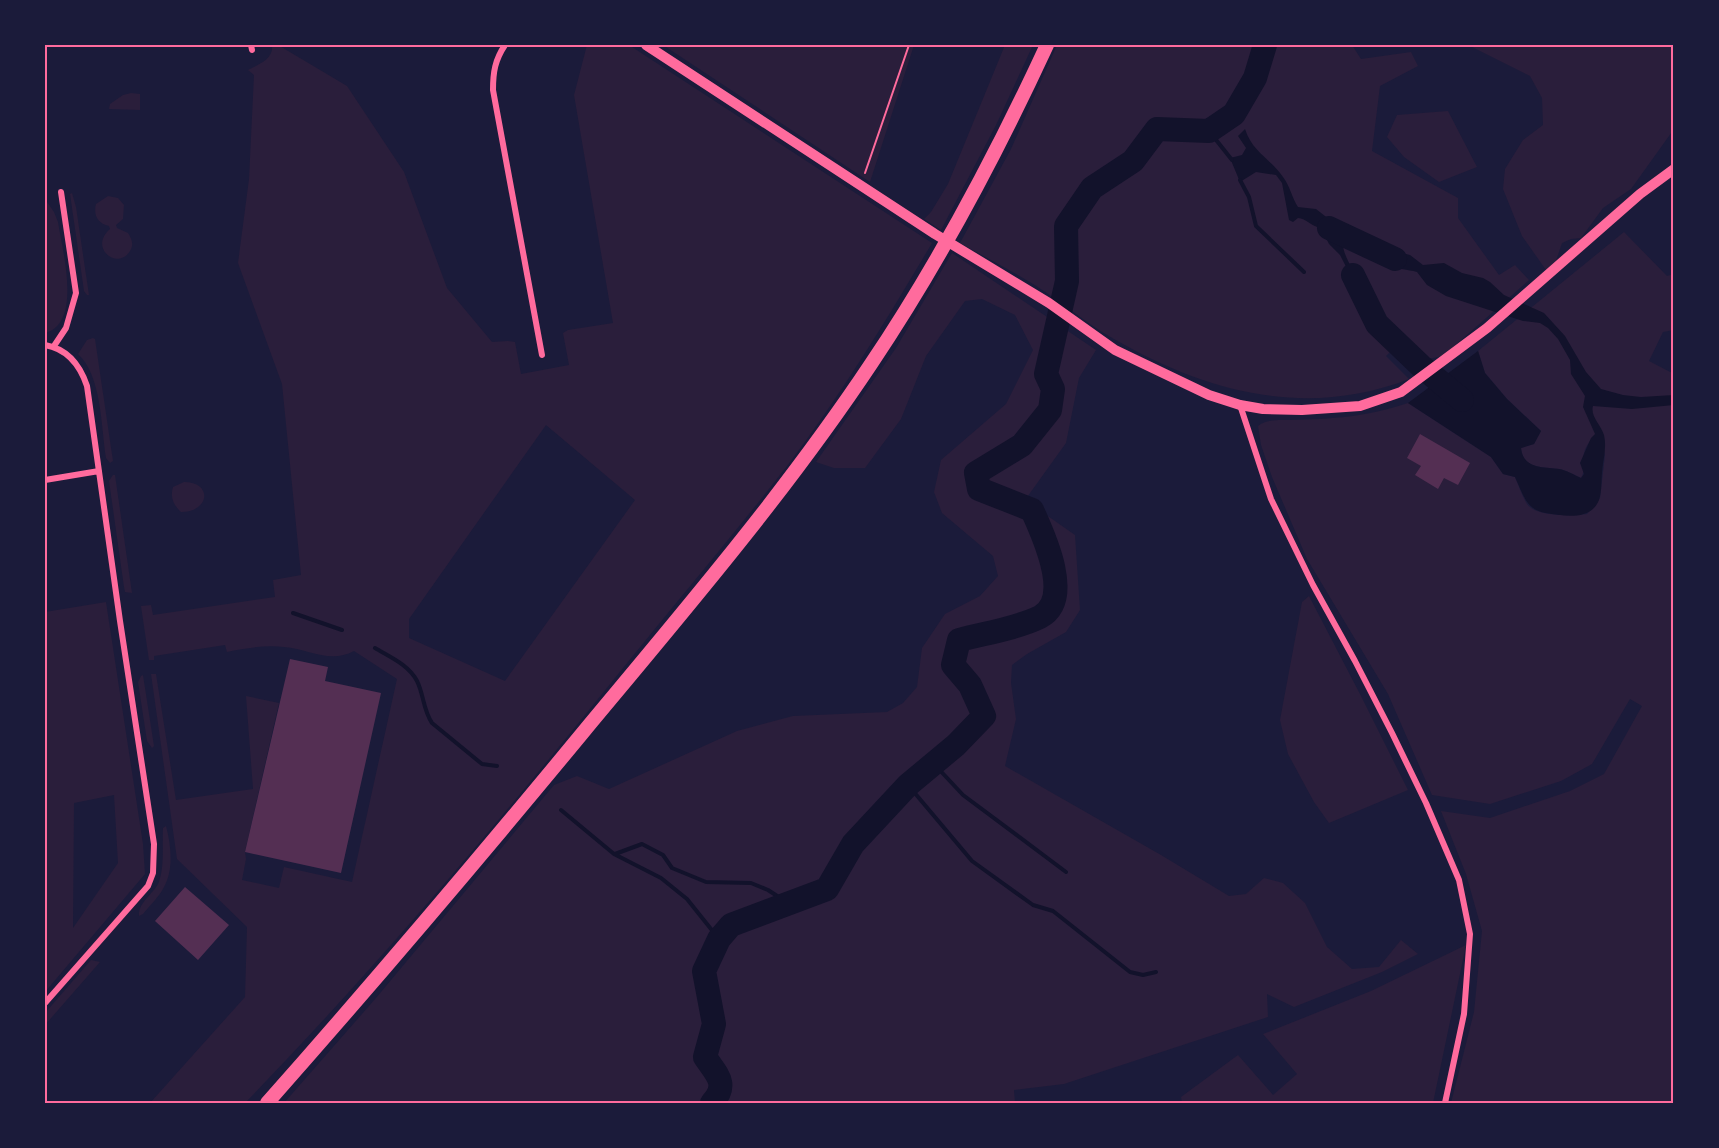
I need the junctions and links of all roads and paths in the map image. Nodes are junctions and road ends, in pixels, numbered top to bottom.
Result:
1 (505, 45) edge
2 (646, 45) edge
3 (909, 45) edge
4 (1047, 45) edge
5 (1674, 169) edge
6 (859, 183) junction
7 (61, 192) dead end
8 (45, 345) edge
9 (54, 346) junction
10 (542, 355) dead end
11 (1240, 405) junction
12 (99, 471) junction
13 (45, 480) edge
14 (45, 1003) edge
15 (267, 1103) edge
16 (1444, 1103) edge

1 - 10 street
2 - 6 street
3 - 6 path
4 - 15 highway
5 - 11 street
6 - 11 street
7 - 9 street
8 - 9 street
9 - 12 street
11 - 16 street
12 - 13 street
12 - 14 street

